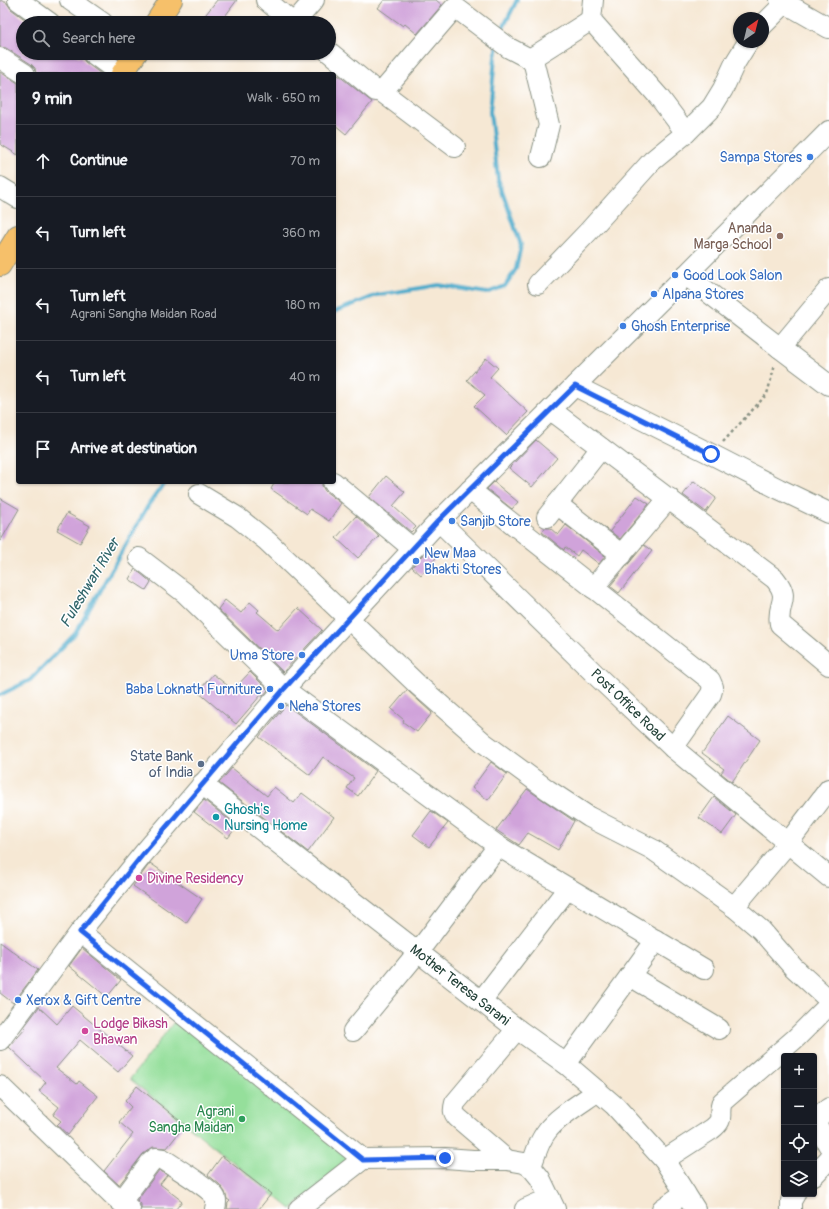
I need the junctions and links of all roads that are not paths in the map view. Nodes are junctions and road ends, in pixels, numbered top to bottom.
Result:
1 (18, 0) edge
2 (70, 0) edge
3 (171, 0) edge
4 (266, 0) edge
5 (314, 0) edge
6 (593, 0) edge
7 (783, 1) edge
8 (450, 3) edge
9 (40, 16) edge
10 (93, 16) edge
11 (161, 16) edge
12 (285, 16) edge
13 (300, 16) edge
14 (769, 18) edge
15 (591, 20) junction
16 (828, 27) edge
17 (744, 48) edge
18 (0, 58) edge
19 (336, 58) edge
20 (530, 59) junction
21 (102, 60) edge
22 (131, 60) edge
23 (22, 72) edge
24 (118, 72) edge
25 (122, 72) edge
26 (382, 92) junction
27 (829, 131) edge
28 (686, 133) junction
29 (455, 147) dead end
30 (541, 156) dead end
31 (0, 187) edge
32 (16, 197) edge
33 (16, 242) edge
34 (0, 265) edge
35 (686, 275) junction
36 (538, 284) dead end
37 (829, 289) edge
38 (780, 348) junction
39 (829, 385) edge
40 (575, 386) junction
41 (551, 410) junction
42 (601, 448) junction
43 (335, 484) edge
44 (470, 490) junction
45 (199, 494) dead end
46 (669, 498) junction
47 (829, 513) edge
48 (438, 521) junction
49 (412, 548) junction
50 (622, 554) junction
51 (139, 558) dead end
52 (593, 588) junction
53 (349, 618) junction
54 (829, 664) edge
55 (284, 689) junction
56 (673, 748) junction
57 (202, 784) junction
58 (829, 789) edge
59 (788, 843) junction
60 (498, 846) junction
61 (829, 877) edge
62 (568, 888) junction
63 (734, 907) junction
64 (80, 932) junction
65 (656, 940) junction
66 (418, 952) junction
67 (704, 969) dead end
68 (630, 976) junction
69 (829, 1000) edge
70 (481, 1002) junction
71 (829, 1005) edge
72 (517, 1029) junction
73 (719, 1029) dead end
74 (353, 1031) dead end
75 (0, 1040) edge
76 (566, 1064) junction
77 (0, 1086) edge
78 (598, 1091) junction
79 (829, 1108) edge
80 (817, 1118) edge
81 (817, 1124) edge
82 (829, 1146) edge
83 (829, 1159) edge
84 (363, 1160) junction
85 (507, 1160) junction
86 (664, 1160) junction
87 (531, 1167) junction
88 (817, 1172) edge
89 (793, 1197) edge
90 (690, 1201) edge
91 (552, 1203) edge
92 (118, 1204) edge
93 (311, 1206) edge
94 (215, 1209) edge
95 (525, 1209) edge
96 (662, 1209) edge
97 (791, 1209) edge

1 - 9 street
2 - 10 street
3 - 11 main road
4 - 12 street
5 - 13 street
6 - 15 street
7 - 14 street
7 - 16 street
8 - 20 street
8 - 26 street
15 - 20 street
15 - 28 street
17 - 28 street
18 - 23 street
19 - 26 street
20 - 30 street
21 - 24 street
22 - 25 main road
26 - 29 street
27 - 35 street
28 - 36 street
31 - 32 street
33 - 34 main road
35 - 38 street
35 - 40 street
37 - 38 street
38 - 39 street
40 - 41 street
40 - 47 street
41 - 42 street
41 - 44 street
42 - 46 street
42 - 50 street
43 - 49 street
44 - 48 street
44 - 52 street
45 - 53 street
46 - 50 street
46 - 54 street
48 - 49 street
48 - 56 street, Post Office Road
49 - 53 street
50 - 52 street
51 - 55 street
52 - 56 street
53 - 55 street
53 - 63 street
55 - 57 street
55 - 60 street
56 - 59 street, Post Office Road
57 - 64 street
57 - 66 street, Mother Teresa Sarani
58 - 59 street
59 - 61 street, Post Office Road
59 - 63 street
60 - 62 street
60 - 66 street
62 - 65 street
62 - 70 street
63 - 69 street
64 - 75 street
64 - 84 street
65 - 67 street
65 - 68 street
66 - 70 street, Mother Teresa Sarani
66 - 74 street
68 - 73 street
68 - 76 street
70 - 72 street, Mother Teresa Sarani
71 - 86 street
72 - 76 street, Mother Teresa Sarani
72 - 85 street
76 - 78 street, Mother Teresa Sarani
77 - 92 street
78 - 86 street, Mother Teresa Sarani
78 - 87 street
79 - 80 street
81 - 82 street
83 - 88 street
84 - 85 street
84 - 93 street
85 - 87 street
86 - 90 street, Mother Teresa Sarani
87 - 91 street
89 - 97 street
90 - 96 street
91 - 95 street
92 - 94 street

